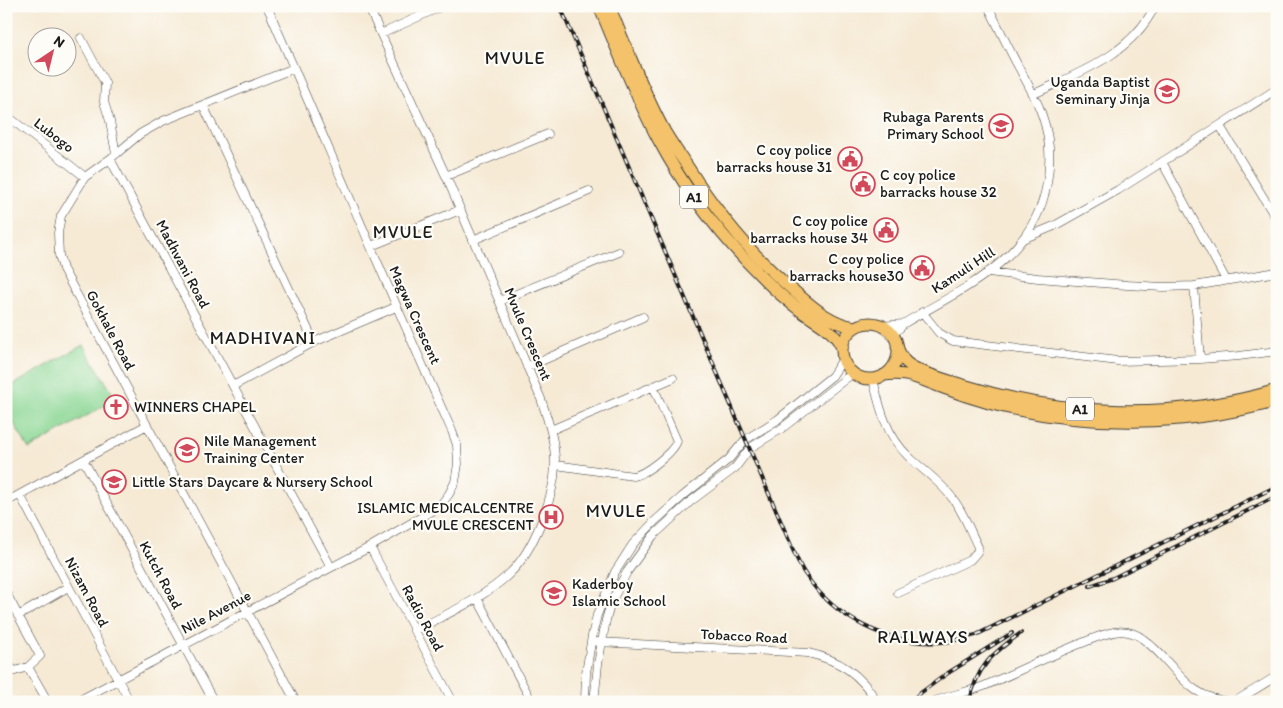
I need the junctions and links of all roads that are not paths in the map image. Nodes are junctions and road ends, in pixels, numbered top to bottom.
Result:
1 (267, 6) edge
2 (368, 6) edge
3 (442, 6) edge
4 (600, 6) edge
5 (609, 6) edge
6 (988, 6) edge
7 (1155, 6) edge
8 (380, 34) junction
9 (81, 38) dead end
10 (294, 68) junction
11 (1277, 89) edge
12 (1034, 94) junction
13 (203, 105) junction
14 (6, 115) edge
15 (1220, 126) junction
16 (548, 134) dead end
17 (113, 157) junction
18 (1162, 162) junction
19 (446, 176) junction
20 (85, 177) junction
21 (589, 191) dead end
22 (460, 210) junction
23 (1277, 220) edge
24 (1025, 238) junction
25 (474, 240) junction
26 (370, 246) junction
27 (619, 252) dead end
28 (988, 272) junction
29 (1277, 272) edge
30 (1226, 280) junction
31 (1194, 286) junction
32 (499, 301) junction
33 (396, 307) junction
34 (922, 312) junction
35 (643, 317) dead end
36 (903, 324) junction
37 (882, 326) junction
38 (855, 327) junction
39 (892, 335) junction
40 (314, 342) junction
41 (897, 346) junction
42 (1277, 352) edge
43 (842, 354) junction
44 (1200, 359) junction
45 (527, 367) junction
46 (853, 373) junction
47 (878, 377) junction
48 (673, 378) dead end
49 (233, 386) junction
50 (653, 386) junction
51 (1277, 390) edge
52 (1277, 401) edge
53 (147, 426) junction
54 (551, 430) junction
55 (84, 461) junction
56 (556, 465) junction
57 (20, 495) junction
58 (6, 502) edge
59 (370, 546) junction
60 (331, 567) junction
61 (68, 587) junction
62 (6, 593) edge
63 (898, 593) dead end
64 (477, 598) junction
65 (248, 610) junction
66 (18, 616) junction
67 (414, 631) junction
68 (591, 642) junction
69 (602, 642) junction
70 (184, 645) junction
71 (6, 662) edge
72 (28, 667) junction
73 (1277, 676) edge
74 (118, 680) junction
75 (48, 702) edge
76 (76, 702) edge
77 (130, 702) edge
78 (214, 702) edge
79 (296, 702) edge
80 (453, 702) edge
81 (532, 702) edge
82 (585, 702) edge
83 (594, 702) edge
84 (877, 702) edge
85 (934, 702) edge
86 (1233, 702) edge

1 - 10 street, Magwa Crescent
2 - 8 street, Mvule Crescent
3 - 8 street
4 - 43 highway, A1
5 - 38 highway, A1
6 - 12 street, Kamuli Hill
7 - 12 street
8 - 19 street, Mvule Crescent
9 - 17 street, Madhvani Road
10 - 13 street, Gokhale Road
10 - 26 street, Magwa Crescent
11 - 15 street
12 - 24 street, Kamuli Hill
13 - 17 street, Gokhale Road
13 - 40 street
14 - 20 street, Lubogo
15 - 18 street
15 - 23 street
16 - 19 street
17 - 20 street, Gokhale Road
17 - 49 street, Madhvani Road
18 - 24 street
18 - 30 street
19 - 22 street, Mvule Crescent
20 - 53 street, Gokhale Road
21 - 25 street
22 - 25 street, Mvule Crescent
22 - 26 street
24 - 28 street, Kamuli Hill
25 - 32 street, Mvule Crescent
26 - 33 street, Magwa Crescent
27 - 32 street
28 - 31 street
28 - 34 street, Kamuli Hill
29 - 30 street
30 - 31 street
31 - 44 street
32 - 45 street, Mvule Crescent
33 - 40 street
33 - 59 street, Magwa Crescent
34 - 36 street, Kamuli Hill
34 - 44 street
35 - 45 street
36 - 37 street, Kamuli Hill
36 - 39 street, Kamuli Hill
37 - 38 highway, A1
37 - 39 highway, A1
38 - 43 highway
39 - 41 highway, A1
40 - 49 street
41 - 47 highway
41 - 51 highway, A1
42 - 44 street
43 - 46 highway, A1
43 - 68 street
45 - 54 street, Mvule Crescent
46 - 47 highway, A1
46 - 69 street
47 - 52 highway, A1
47 - 63 street
48 - 50 street
49 - 60 street, Madhvani Road
50 - 54 street
50 - 56 street
53 - 55 street
53 - 65 street, Gokhale Road
54 - 56 street, Mvule Crescent
55 - 57 street
55 - 70 street, Kutch Road
56 - 64 street, Mvule Crescent
57 - 58 street
57 - 61 street, Nizam Road
59 - 60 street, Nile Avenue
59 - 67 street, Radio Road
60 - 65 street, Nile Avenue
61 - 66 street
61 - 74 street, Nizam Road
62 - 66 street
64 - 67 street, Mvule Crescent
64 - 81 street
65 - 70 street, Nile Avenue
65 - 79 street, Gokhale Road
66 - 72 street
67 - 80 street, Radio Road
68 - 69 street, Tobacco Road
68 - 82 street
69 - 83 street
69 - 84 street, Tobacco Road
70 - 74 street, Nile Avenue
70 - 78 street, Kutch Road
71 - 72 street
72 - 75 street
73 - 86 street
74 - 76 street, Nile Avenue
74 - 77 street, Nizam Road
85 - 86 street

